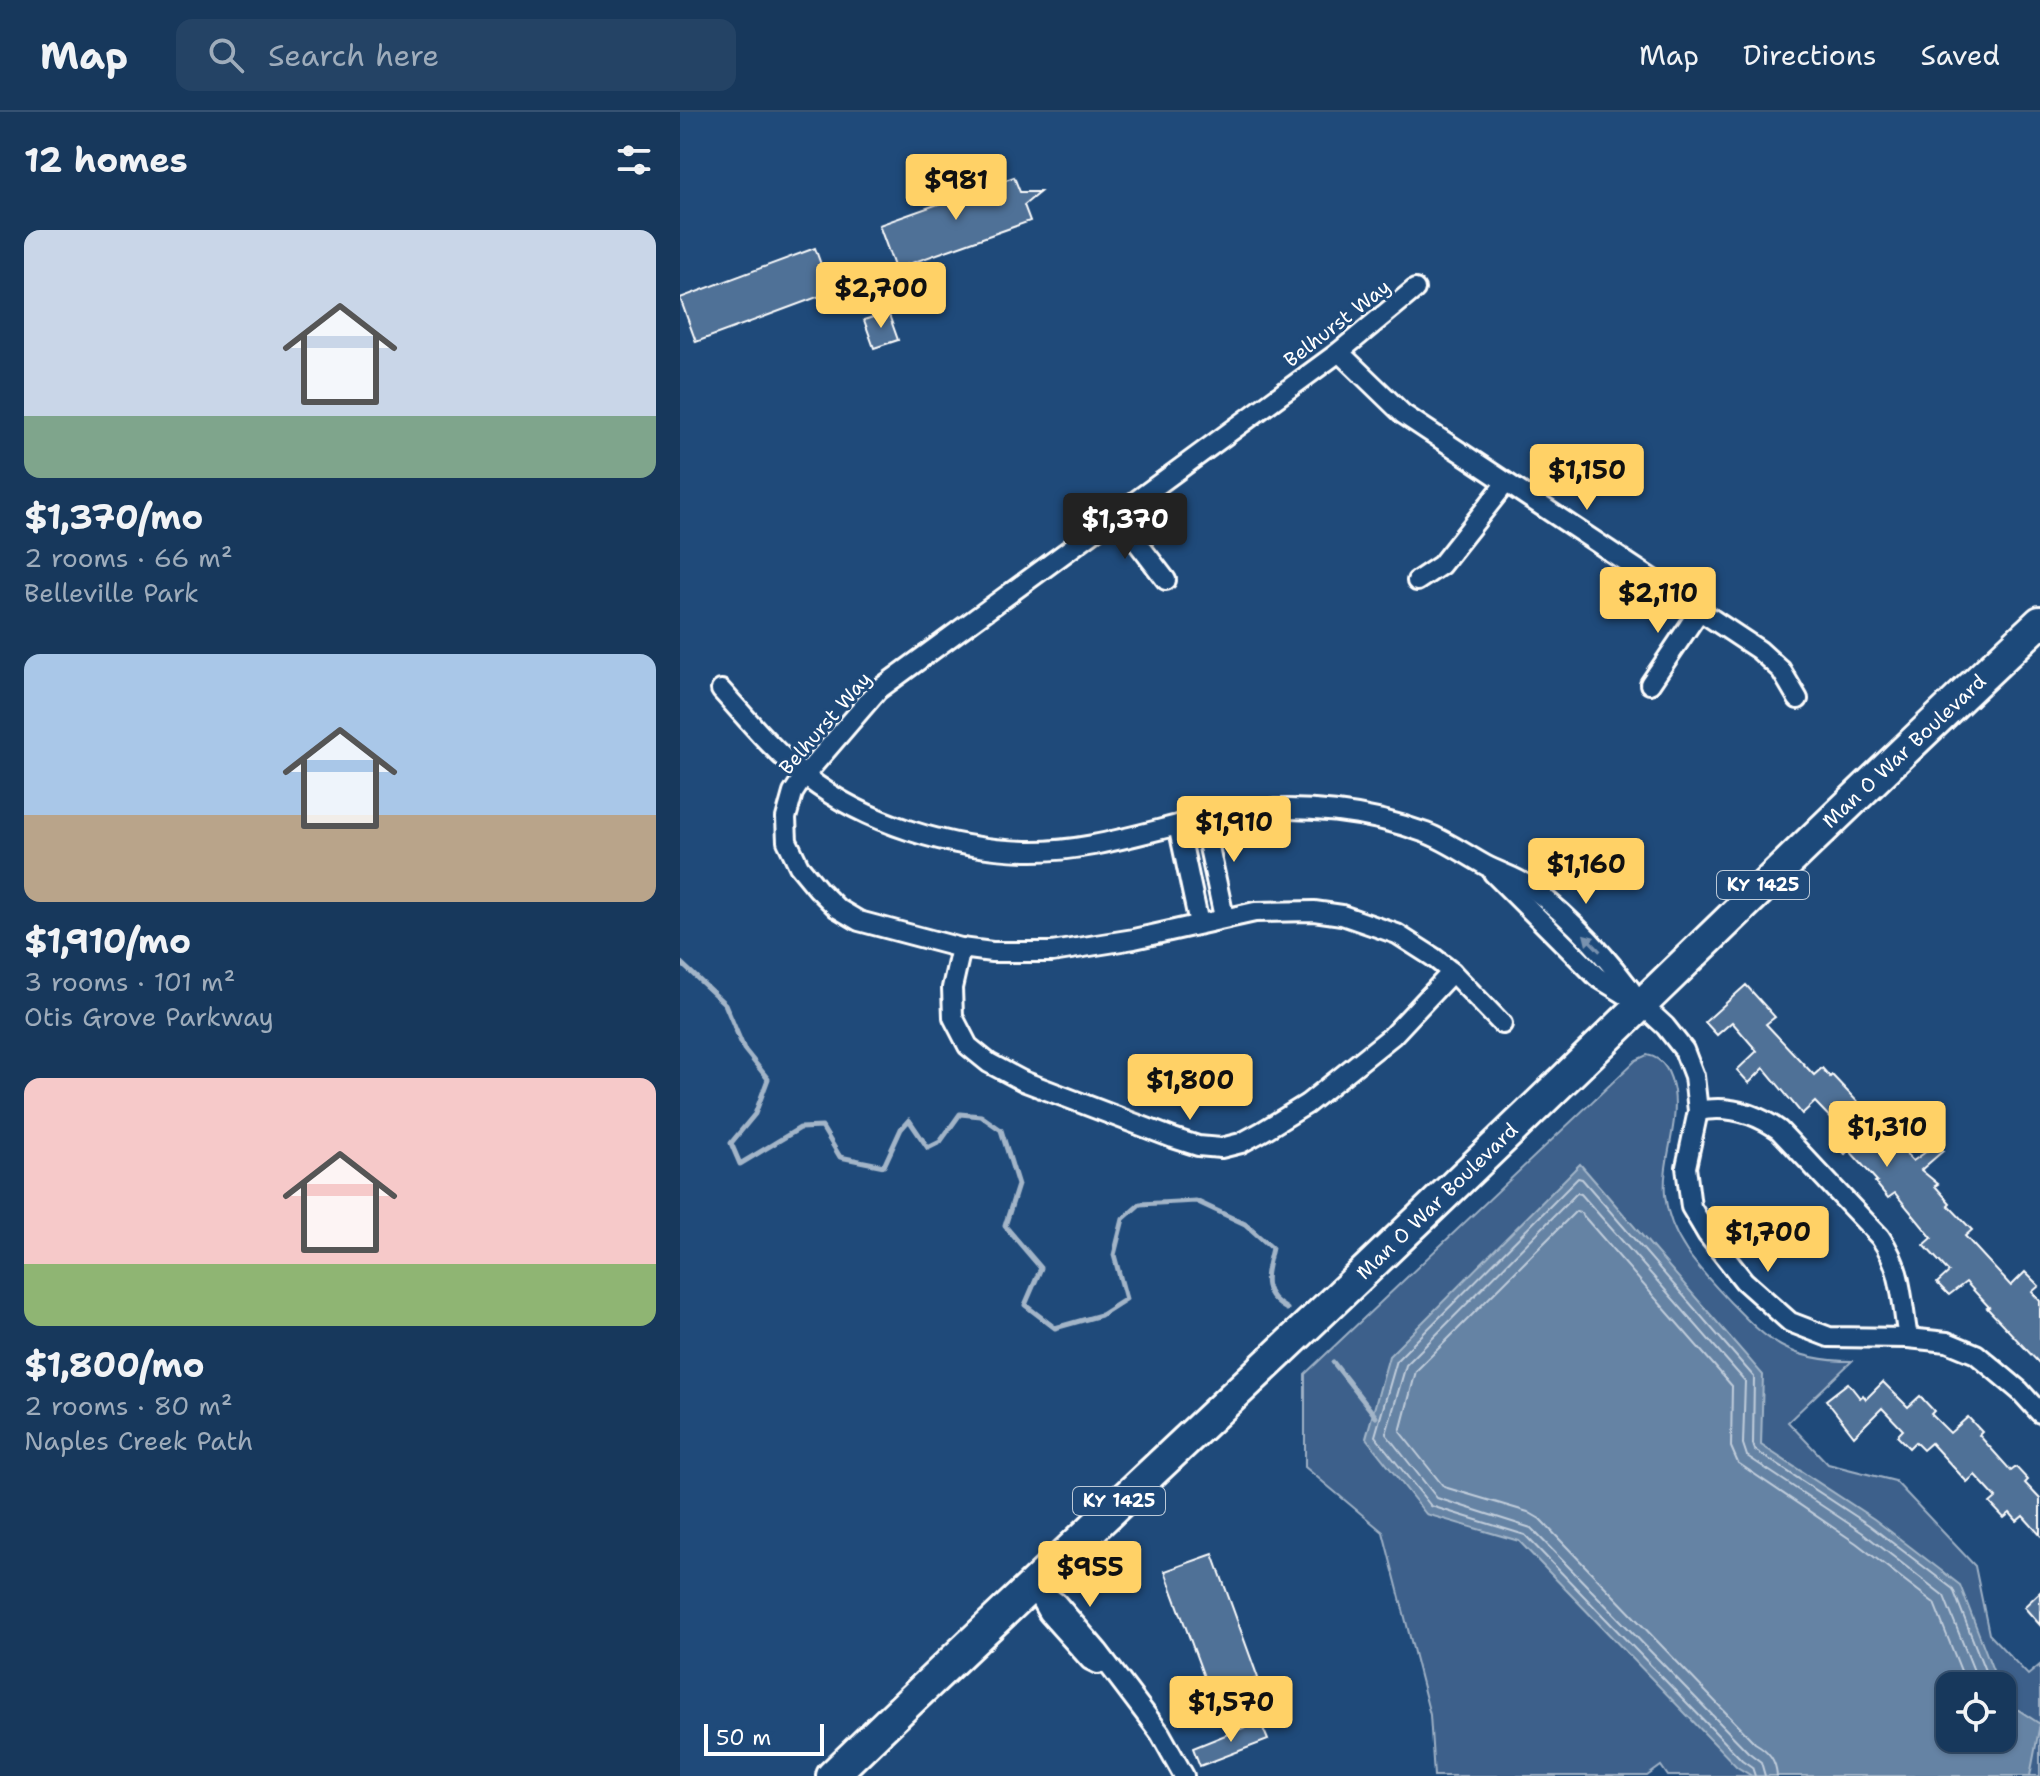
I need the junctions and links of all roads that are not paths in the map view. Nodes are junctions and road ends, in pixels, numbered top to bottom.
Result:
1 (1415, 289) dead end
2 (1339, 352) junction
3 (1505, 484) junction
4 (1117, 516) junction
5 (1166, 580) dead end
6 (1417, 581) dead end
7 (1700, 610) junction
8 (2040, 622) edge
9 (1650, 684) dead end
10 (721, 690) dead end
11 (1798, 699) dead end
12 (804, 776) junction
13 (1203, 819) junction
14 (1178, 825) junction
15 (1224, 917) junction
16 (1199, 924) junction
17 (961, 948) junction
18 (1452, 972) junction
19 (1641, 1004) junction
20 (1502, 1024) dead end
21 (1698, 1111) junction
22 (1908, 1338) junction
23 (2040, 1413) edge
24 (1031, 1584) junction
25 (832, 1776) edge
26 (1184, 1776) edge

1 - 2 street, Belhurst Way
2 - 3 street
2 - 4 street, Belhurst Way
3 - 6 street
3 - 7 street
4 - 5 street
4 - 12 street, Belhurst Way
7 - 9 street
7 - 11 street
8 - 19 main road, Man O War Boulevard / KY 1425
10 - 12 street
12 - 14 street
12 - 17 street, Belhurst Way
13 - 14 street
13 - 15 street
13 - 19 street
14 - 16 street
15 - 16 street, Belhurst Way
15 - 18 street, Belhurst Way
16 - 17 street, Belhurst Way
17 - 18 street
18 - 20 street, Belhurst Way
19 - 21 street
19 - 24 main road, Man O War Boulevard / KY 1425
21 - 22 street
21 - 22 street
22 - 23 street
24 - 25 main road, Man O War Boulevard / KY 1425
24 - 26 street

